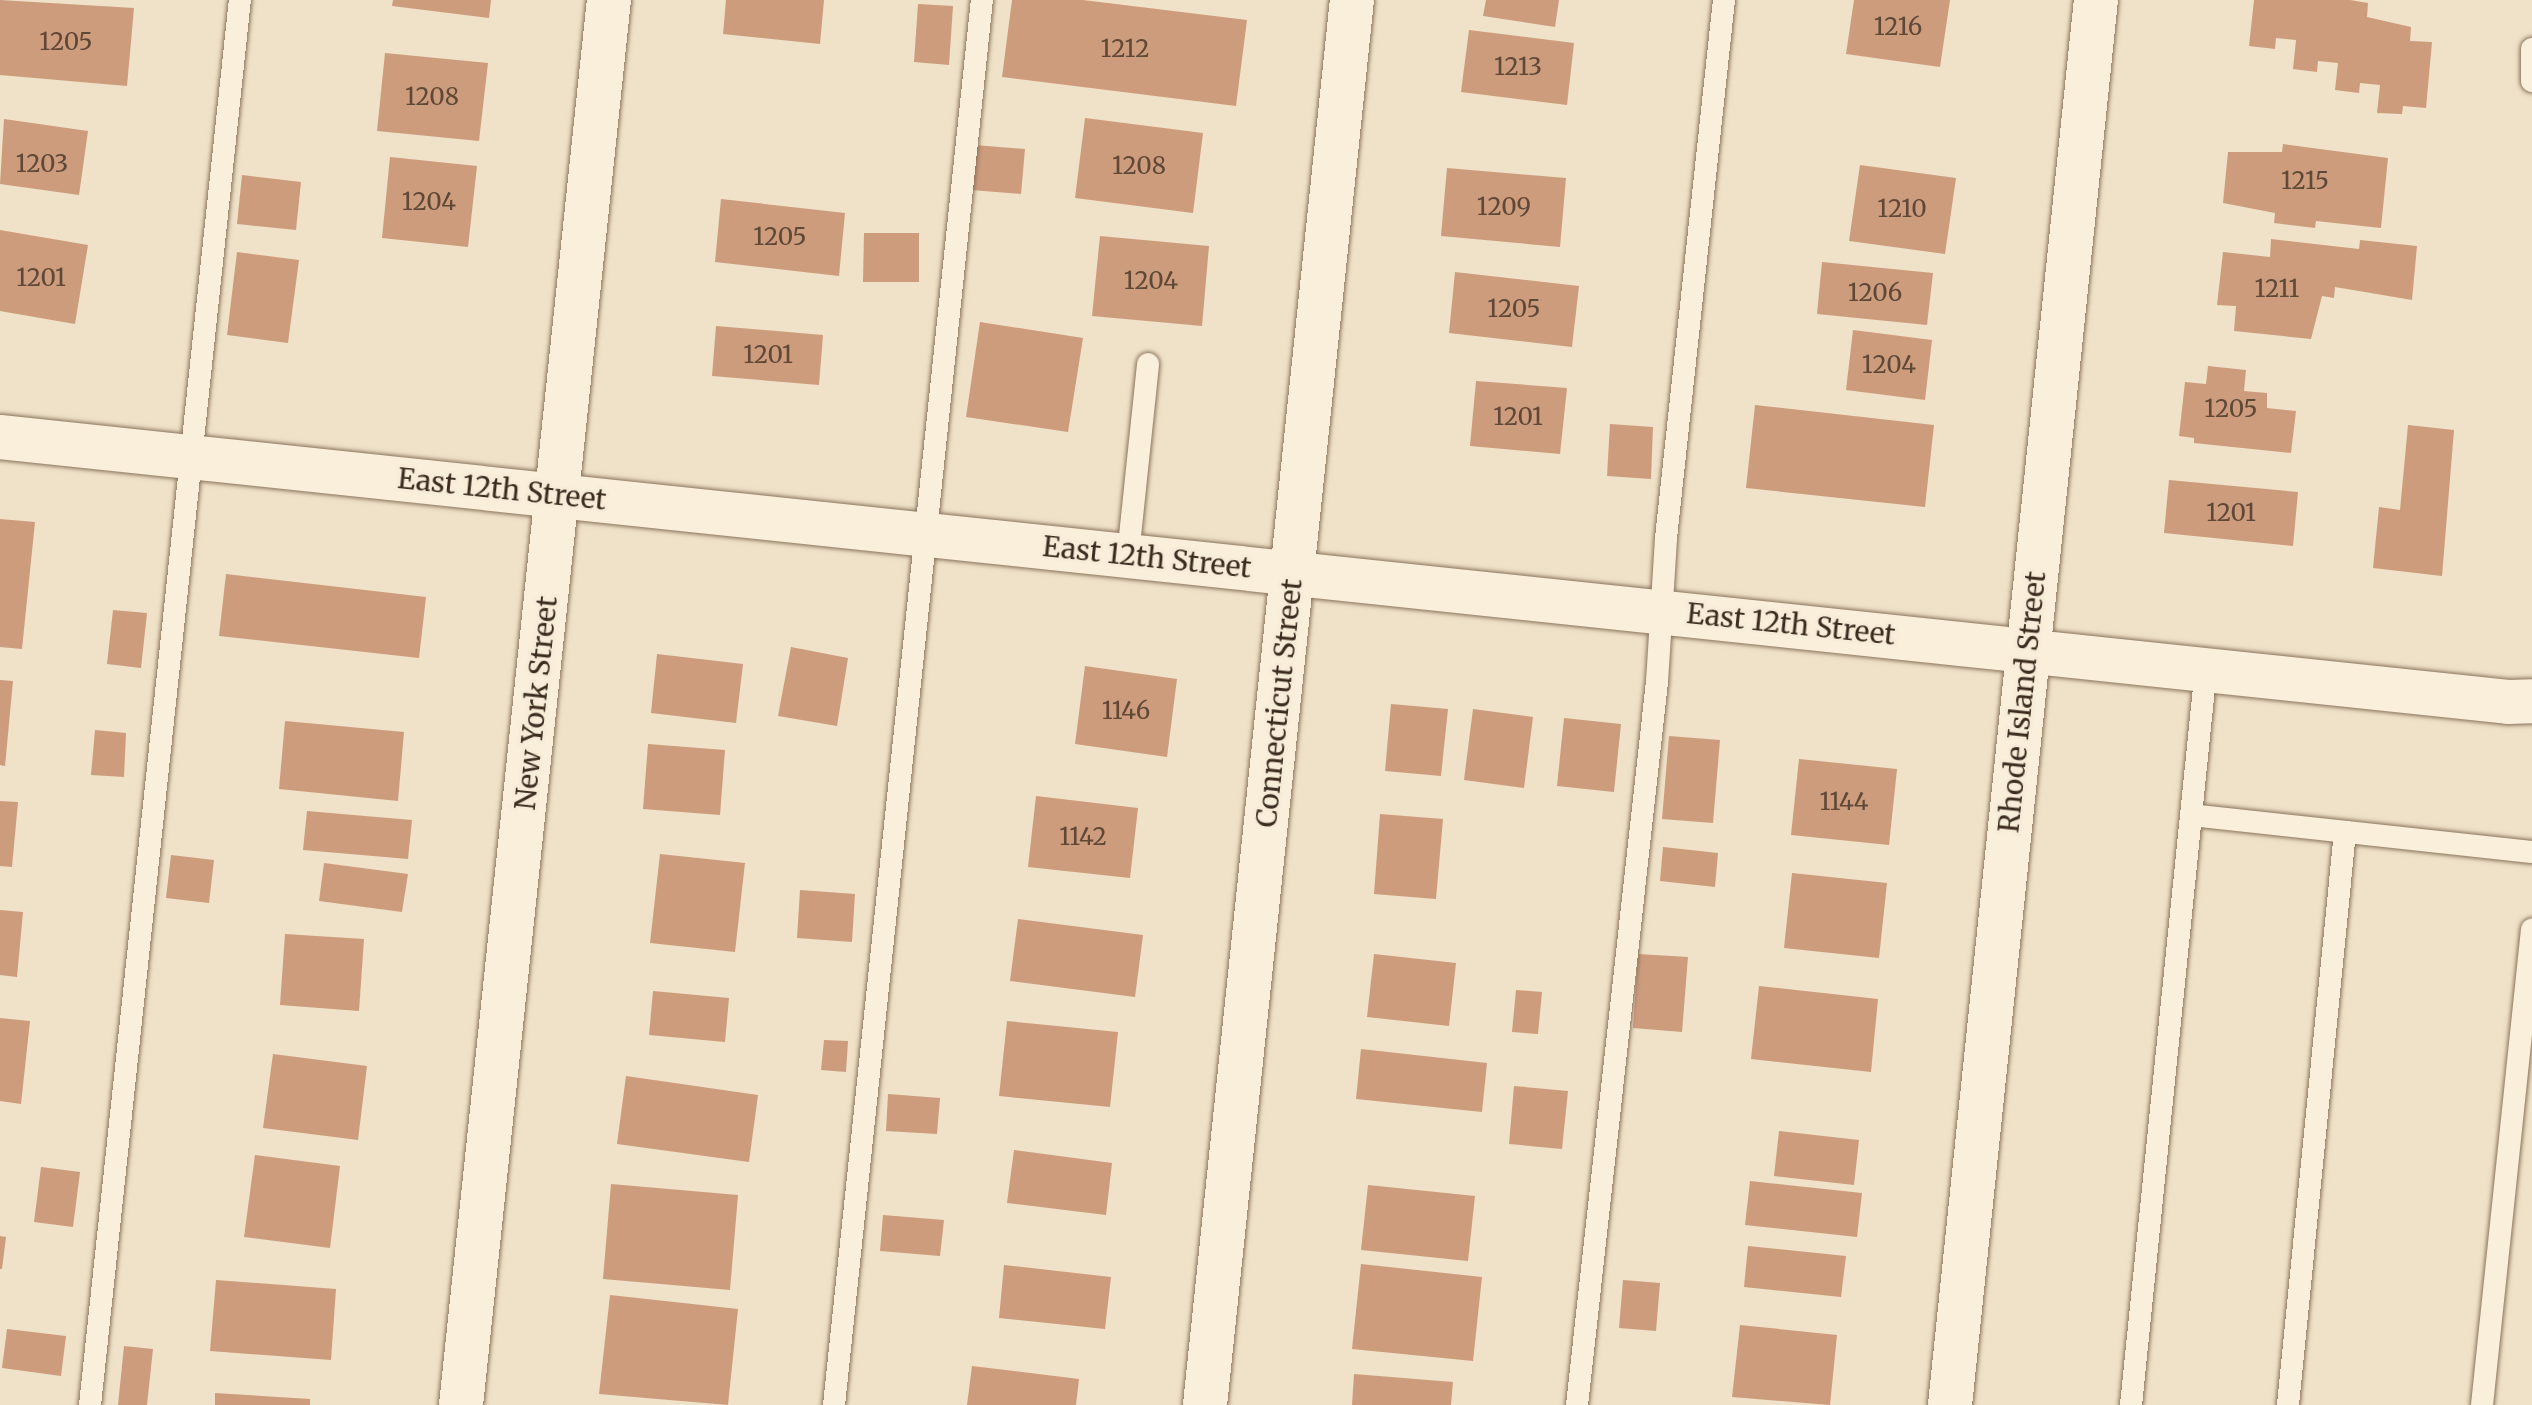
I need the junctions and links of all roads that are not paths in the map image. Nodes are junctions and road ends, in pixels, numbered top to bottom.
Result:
1 (240, 0) edge
2 (609, 0) edge
3 (982, 0) edge
4 (1352, 0) edge
5 (1724, 0) edge
6 (2096, 0) edge
7 (2532, 49) edge
8 (2532, 81) edge
9 (1148, 364) dead end
10 (0, 437) edge
11 (191, 456) junction
12 (558, 495) junction
13 (927, 534) junction
14 (1128, 555) junction
15 (1292, 571) junction
16 (1662, 610) junction
17 (2028, 649) junction
18 (2206, 668) junction
19 (2532, 701) edge
20 (2191, 815) junction
21 (2345, 832) junction
22 (2532, 852) edge
23 (2532, 930) edge
24 (90, 1405) edge
25 (461, 1405) edge
26 (834, 1405) edge
27 (1205, 1405) edge
28 (1577, 1405) edge
29 (1950, 1405) edge
30 (2131, 1405) edge
31 (2288, 1405) edge
32 (2482, 1405) edge

1 - 11 lane
2 - 12 street, New York Street
3 - 13 lane
4 - 15 street, Connecticut Street
5 - 16 lane
6 - 17 street, Rhode Island Street
7 - 8 lane
9 - 14 lane
10 - 11 street, East 12th Street
11 - 12 street, East 12th Street
11 - 24 lane
12 - 13 street, East 12th Street
12 - 25 street, New York Street
13 - 14 street, East 12th Street
13 - 26 lane
14 - 15 street, East 12th Street
15 - 16 street, East 12th Street
15 - 27 street, Connecticut Street
16 - 17 street, East 12th Street
16 - 28 lane
17 - 18 street, East 12th Street
17 - 29 street, Rhode Island Street
18 - 19 street, East 12th Street
18 - 20 lane
20 - 21 lane
20 - 30 lane
21 - 22 lane
21 - 31 lane
23 - 32 lane

